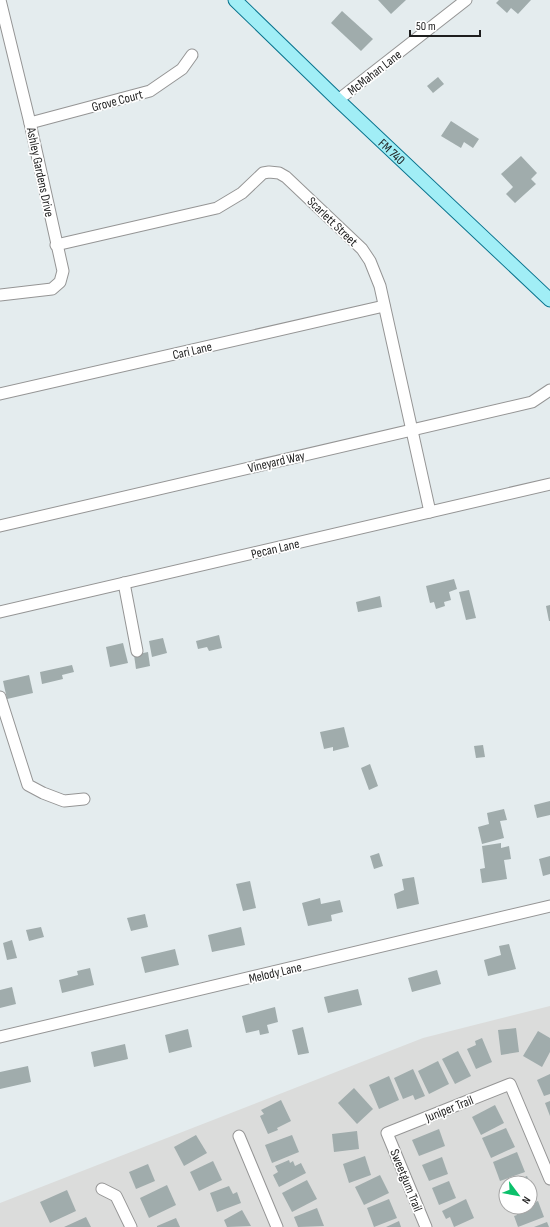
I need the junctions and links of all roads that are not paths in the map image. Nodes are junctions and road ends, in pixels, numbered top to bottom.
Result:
1 (0, 0) edge
2 (235, 0) edge
3 (466, 0) edge
4 (192, 55) dead end
5 (338, 100) junction
6 (30, 123) junction
7 (56, 245) junction
8 (0, 295) edge
9 (550, 300) edge
10 (384, 306) junction
11 (550, 390) edge
12 (0, 394) edge
13 (411, 430) junction
14 (550, 484) edge
15 (430, 512) junction
16 (0, 526) edge
17 (124, 583) junction
18 (0, 612) edge
19 (137, 651) dead end
20 (0, 697) edge
21 (84, 799) dead end
22 (550, 906) edge
23 (0, 1037) edge
24 (387, 1133) joint
25 (239, 1136) dead end
26 (550, 1179) edge
27 (102, 1189) dead end
28 (131, 1227) edge
29 (277, 1227) edge
30 (426, 1227) edge

1 - 6 street, Ashley Gardens Drive
2 - 5 main road, FM 740 / FM 740
3 - 5 street, McMahan Lane
4 - 6 street, Grove Court
5 - 9 main road, FM 740 / FM 740
6 - 7 street, Ashley Gardens Drive
7 - 8 street, Ashley Gardens Drive
7 - 10 street, Scarlett Street
10 - 12 street, Cari Lane
10 - 13 street, Scarlett Street
11 - 13 street, Vineyard Way
13 - 15 street, Scarlett Street
13 - 16 street, Vineyard Way
14 - 15 street, Pecan Lane
15 - 17 street, Pecan Lane
17 - 18 street, Pecan Lane
17 - 19 street
20 - 21 street
22 - 23 street, Melody Lane
24 - 26 street, Juniper Trail
24 - 30 street, Sweetgum Trail
25 - 29 street
27 - 28 street

